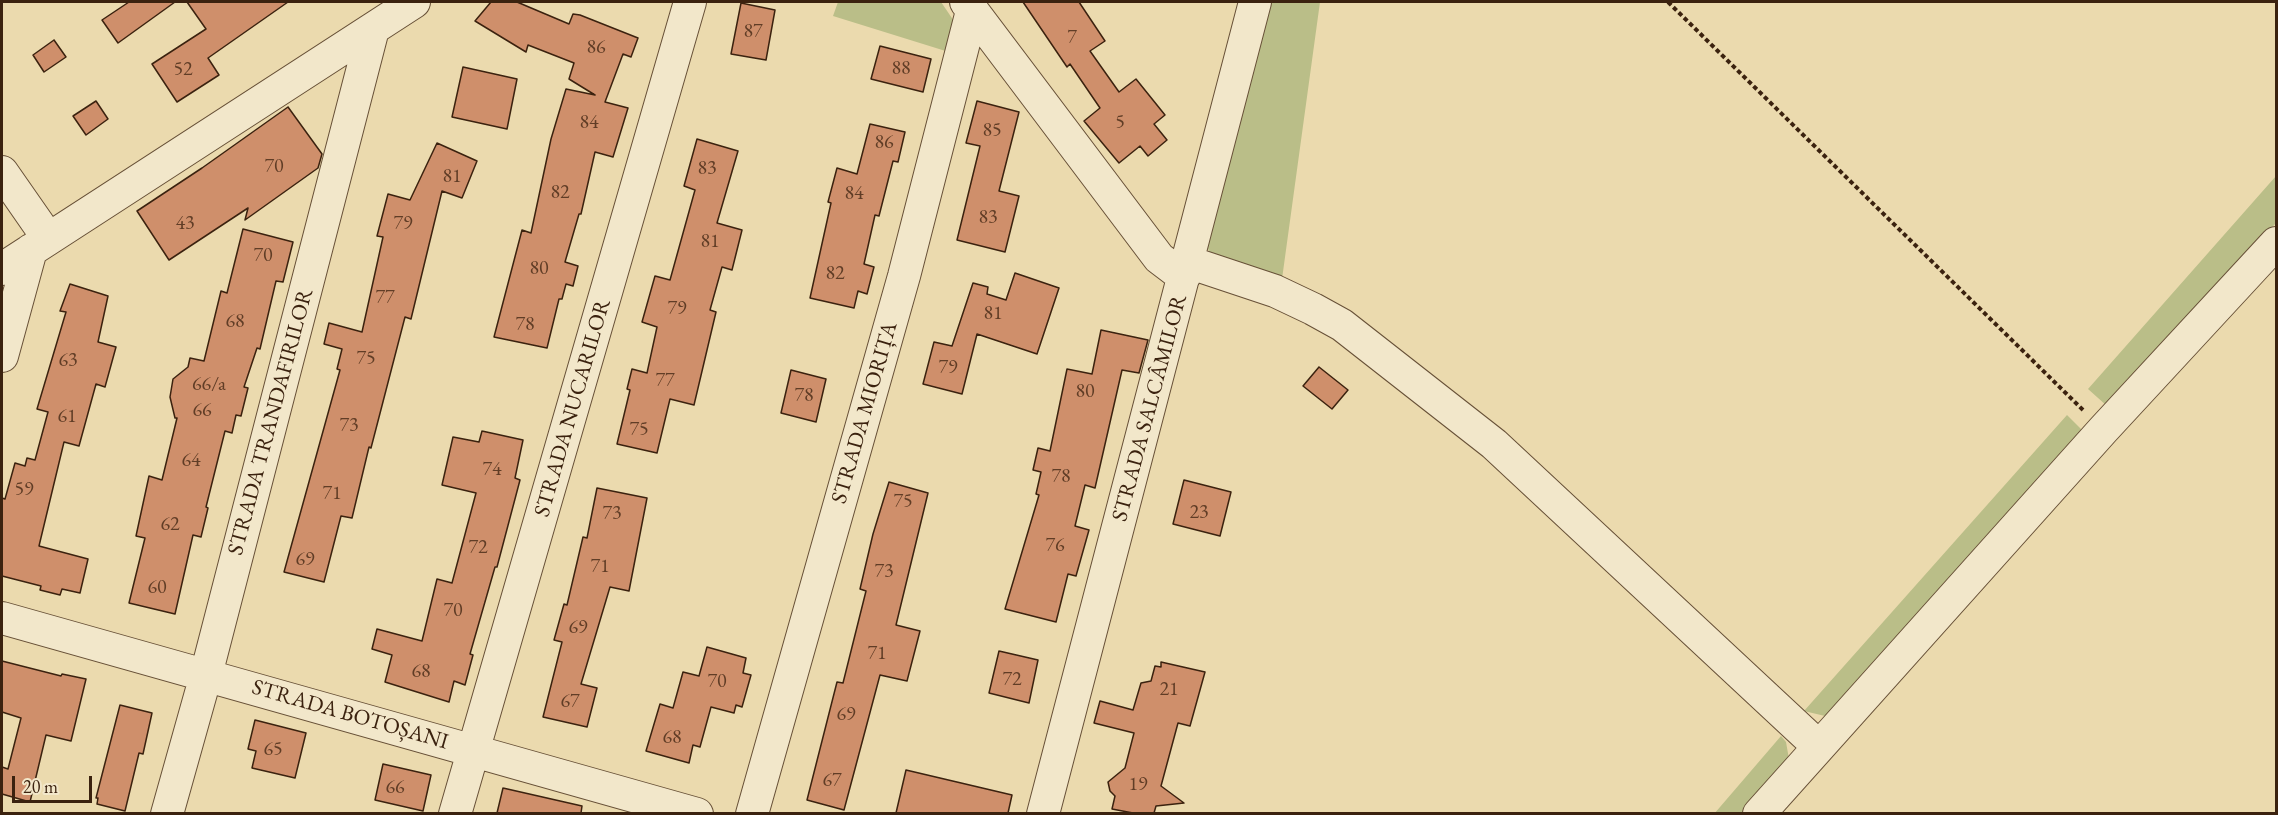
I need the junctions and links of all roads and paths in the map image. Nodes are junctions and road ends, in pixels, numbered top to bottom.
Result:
1 (414, 2) edge
2 (690, 2) edge
3 (1255, 2) edge
4 (1668, 2) edge
5 (969, 6) edge
6 (374, 29) junction
7 (2, 172) edge
8 (2277, 243) edge
9 (39, 244) junction
10 (2, 269) edge
11 (1186, 270) junction
12 (2, 356) edge
13 (2103, 430) junction
14 (2, 618) edge
15 (206, 675) junction
16 (1818, 746) junction
17 (474, 750) junction
18 (167, 813) edge
19 (455, 813) edge
20 (697, 813) edge
21 (752, 813) edge
22 (1043, 813) edge
23 (1759, 813) edge

1 - 6 street
2 - 17 street, STRADA NUCARILOR
3 - 11 street, STRADA SALCÂMILOR
4 - 13 path
5 - 11 street
5 - 21 street, STRADA MIORIȚA
6 - 9 street
6 - 15 street, STRADA TRANDAFIRILOR
7 - 9 street
8 - 13 street
9 - 10 street
9 - 12 street
11 - 16 street
11 - 22 street, STRADA SALCÂMILOR
13 - 16 street
14 - 15 street, STRADA BOTOȘANI
15 - 17 street, STRADA BOTOȘANI
15 - 18 street, STRADA TRANDAFIRILOR
16 - 23 street
17 - 19 street, STRADA NUCARILOR
17 - 20 street, STRADA BOTOȘANI

